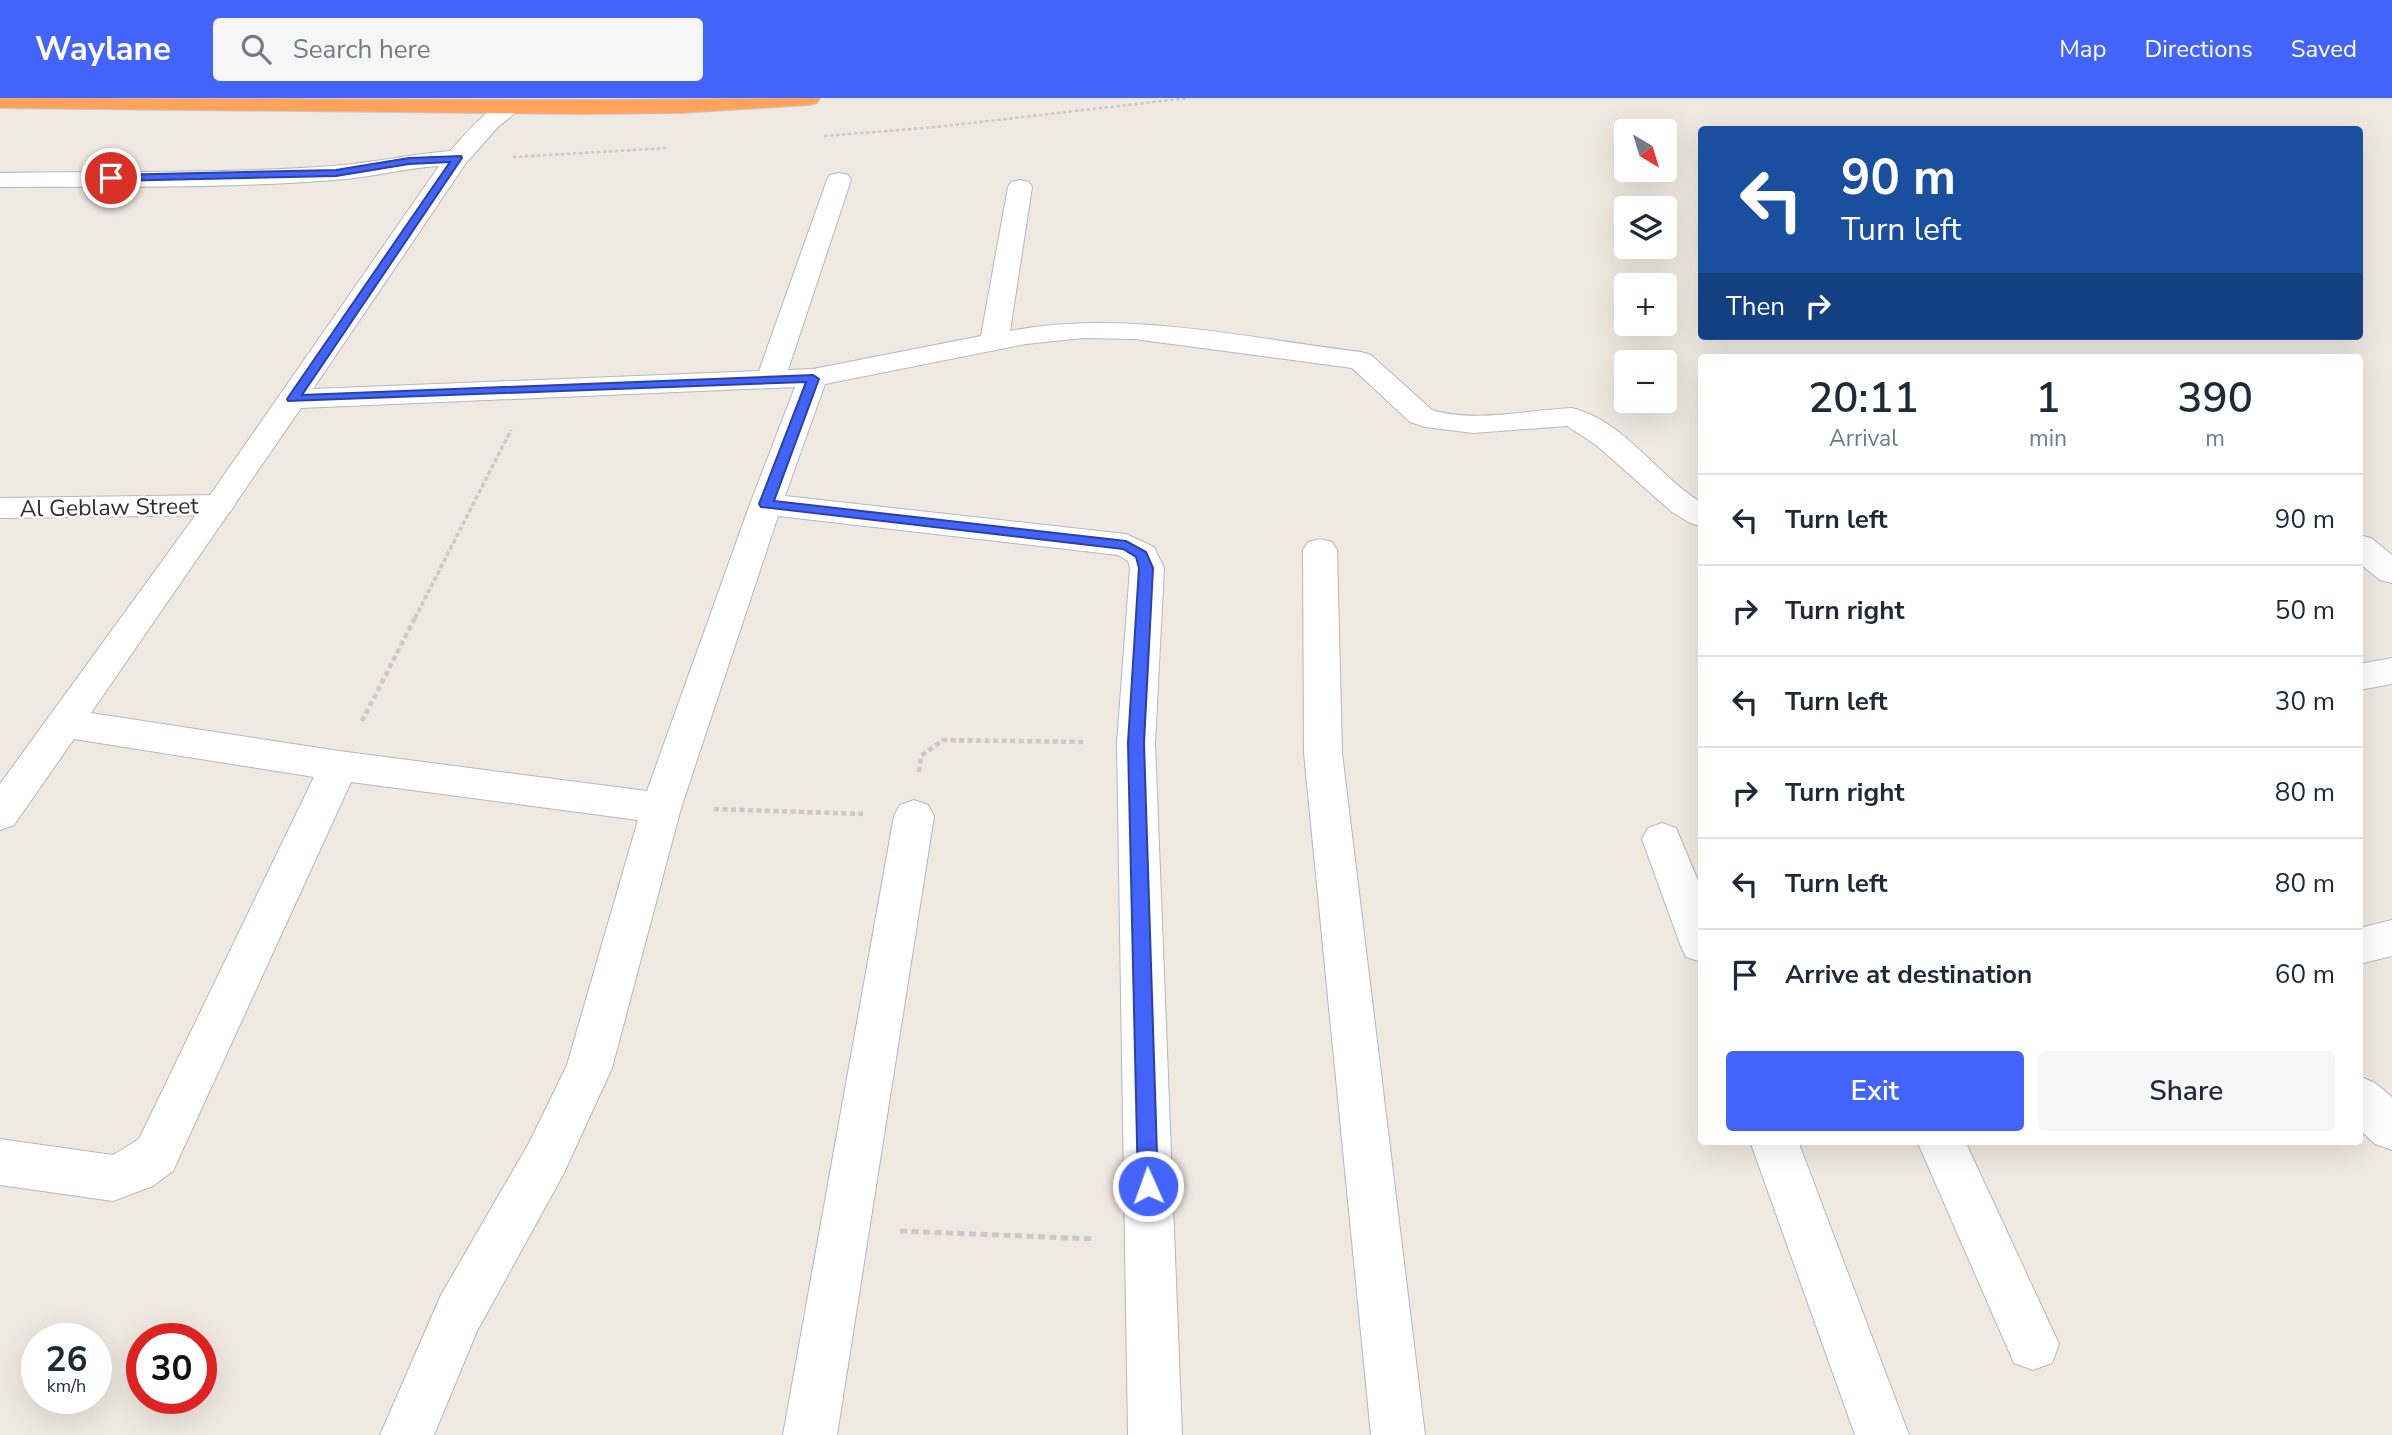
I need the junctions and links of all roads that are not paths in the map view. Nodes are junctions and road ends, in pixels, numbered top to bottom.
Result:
1 (809, 98) edge
2 (0, 101) edge
3 (514, 102) edge
4 (457, 158) junction
5 (0, 180) edge
6 (839, 180) dead end
7 (1020, 187) dead end
8 (994, 341) junction
9 (813, 379) junction
10 (769, 381) junction
11 (293, 399) junction
12 (766, 504) junction
13 (219, 505) junction
14 (4, 512) edge
15 (1698, 514) edge
16 (2363, 549) edge
17 (1320, 550) dead end
18 (2392, 572) edge
19 (2392, 671) edge
20 (2363, 676) edge
21 (63, 723) junction
22 (339, 766) junction
23 (661, 808) junction
24 (0, 814) edge
25 (914, 816) road end
26 (1662, 839) dead end
27 (1698, 936) edge
28 (2392, 939) edge
29 (2363, 945) edge
30 (2363, 1102) edge
31 (2392, 1128) edge
32 (1775, 1145) edge
33 (1943, 1145) edge
34 (0, 1162) edge
35 (2033, 1344) dead end
36 (407, 1435) edge
37 (810, 1435) edge
38 (1155, 1435) edge
39 (1398, 1435) edge
40 (1882, 1435) edge

1 - 3 highway
2 - 3 highway
3 - 4 street
4 - 5 street
4 - 11 street
6 - 10 street
7 - 8 street
8 - 9 street
8 - 15 street
9 - 10 street
9 - 12 street
10 - 11 street
11 - 13 street
12 - 23 street
12 - 38 street
13 - 14 street, Al Geblaw Street
13 - 21 street
16 - 18 street
17 - 39 street
19 - 20 street
21 - 22 street
21 - 24 street
22 - 23 street
22 - 34 street
23 - 36 street
25 - 37 street
26 - 27 street
28 - 29 street
30 - 31 street
32 - 40 street
33 - 35 street

